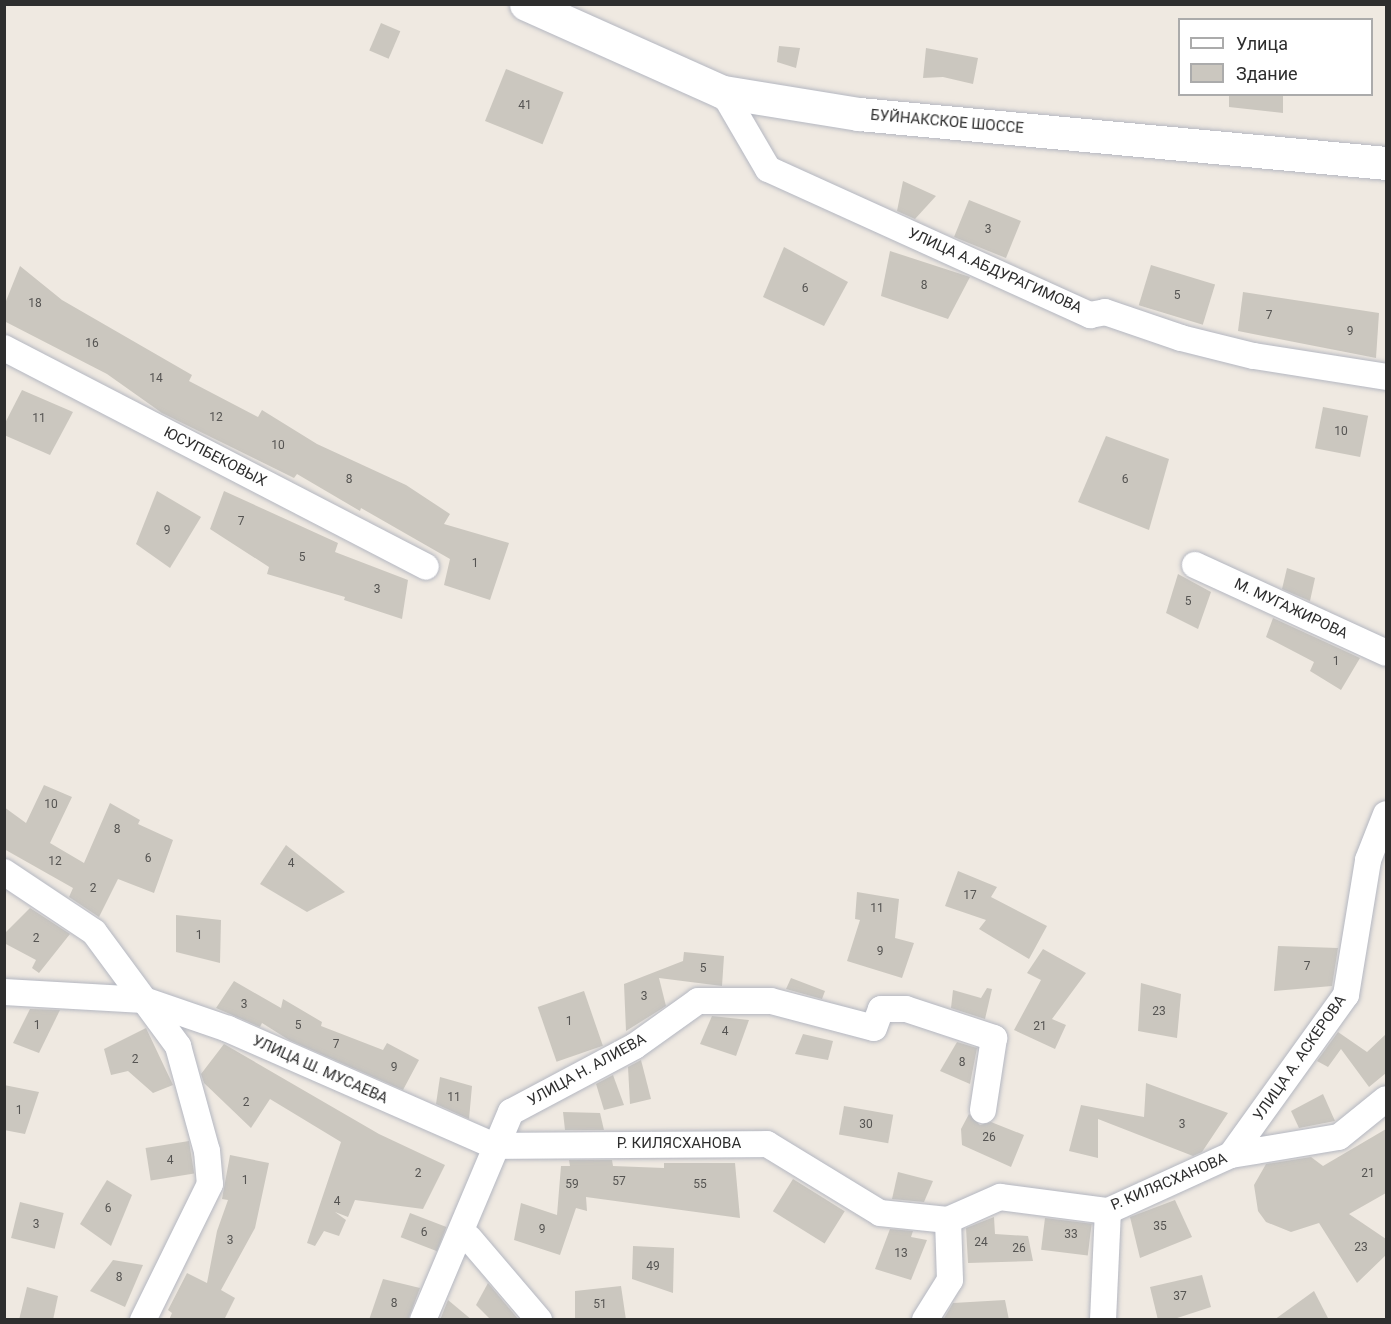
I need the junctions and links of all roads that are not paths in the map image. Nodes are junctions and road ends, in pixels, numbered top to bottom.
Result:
1 (526, 4) edge
2 (723, 92) junction
3 (1386, 163) edge
4 (4, 348) edge
5 (1386, 377) edge
6 (1195, 565) dead end
7 (426, 567) dead end
8 (1386, 653) edge
9 (1386, 814) edge
10 (4, 872) edge
11 (4, 992) edge
12 (144, 1000) junction
13 (1386, 1099) edge
14 (982, 1110) dead end
15 (494, 1146) junction
16 (1231, 1155) junction
17 (1108, 1210) junction
18 (948, 1220) junction
19 (469, 1238) dead end
20 (143, 1320) edge
21 (423, 1320) edge
22 (539, 1320) edge
23 (925, 1320) edge
24 (1103, 1320) edge

1 - 2 main road, БУЙНАКСКОЕ ШОССЕ
2 - 3 main road, БУЙНАКСКОЕ ШОССЕ
2 - 5 street, УЛИЦА А.АБДУРАГИМОВА
4 - 7 street, ЮСУПБЕКОВЫХ
6 - 8 street, М. МУГАЖИРОВА
9 - 16 street, УЛИЦА А. АСКЕРОВА
10 - 12 street
11 - 12 street, УЛИЦА Ш. МУСАЕВА
12 - 15 street, УЛИЦА Ш. МУСАЕВА
12 - 20 street
13 - 16 street, Р. КИЛЯСХАНОВА
14 - 15 street, УЛИЦА Н. АЛИЕВА
15 - 18 street, Р. КИЛЯСХАНОВА
15 - 21 street
16 - 17 street, Р. КИЛЯСХАНОВА
17 - 18 street, Р. КИЛЯСХАНОВА
17 - 24 street
18 - 23 street
19 - 22 street

